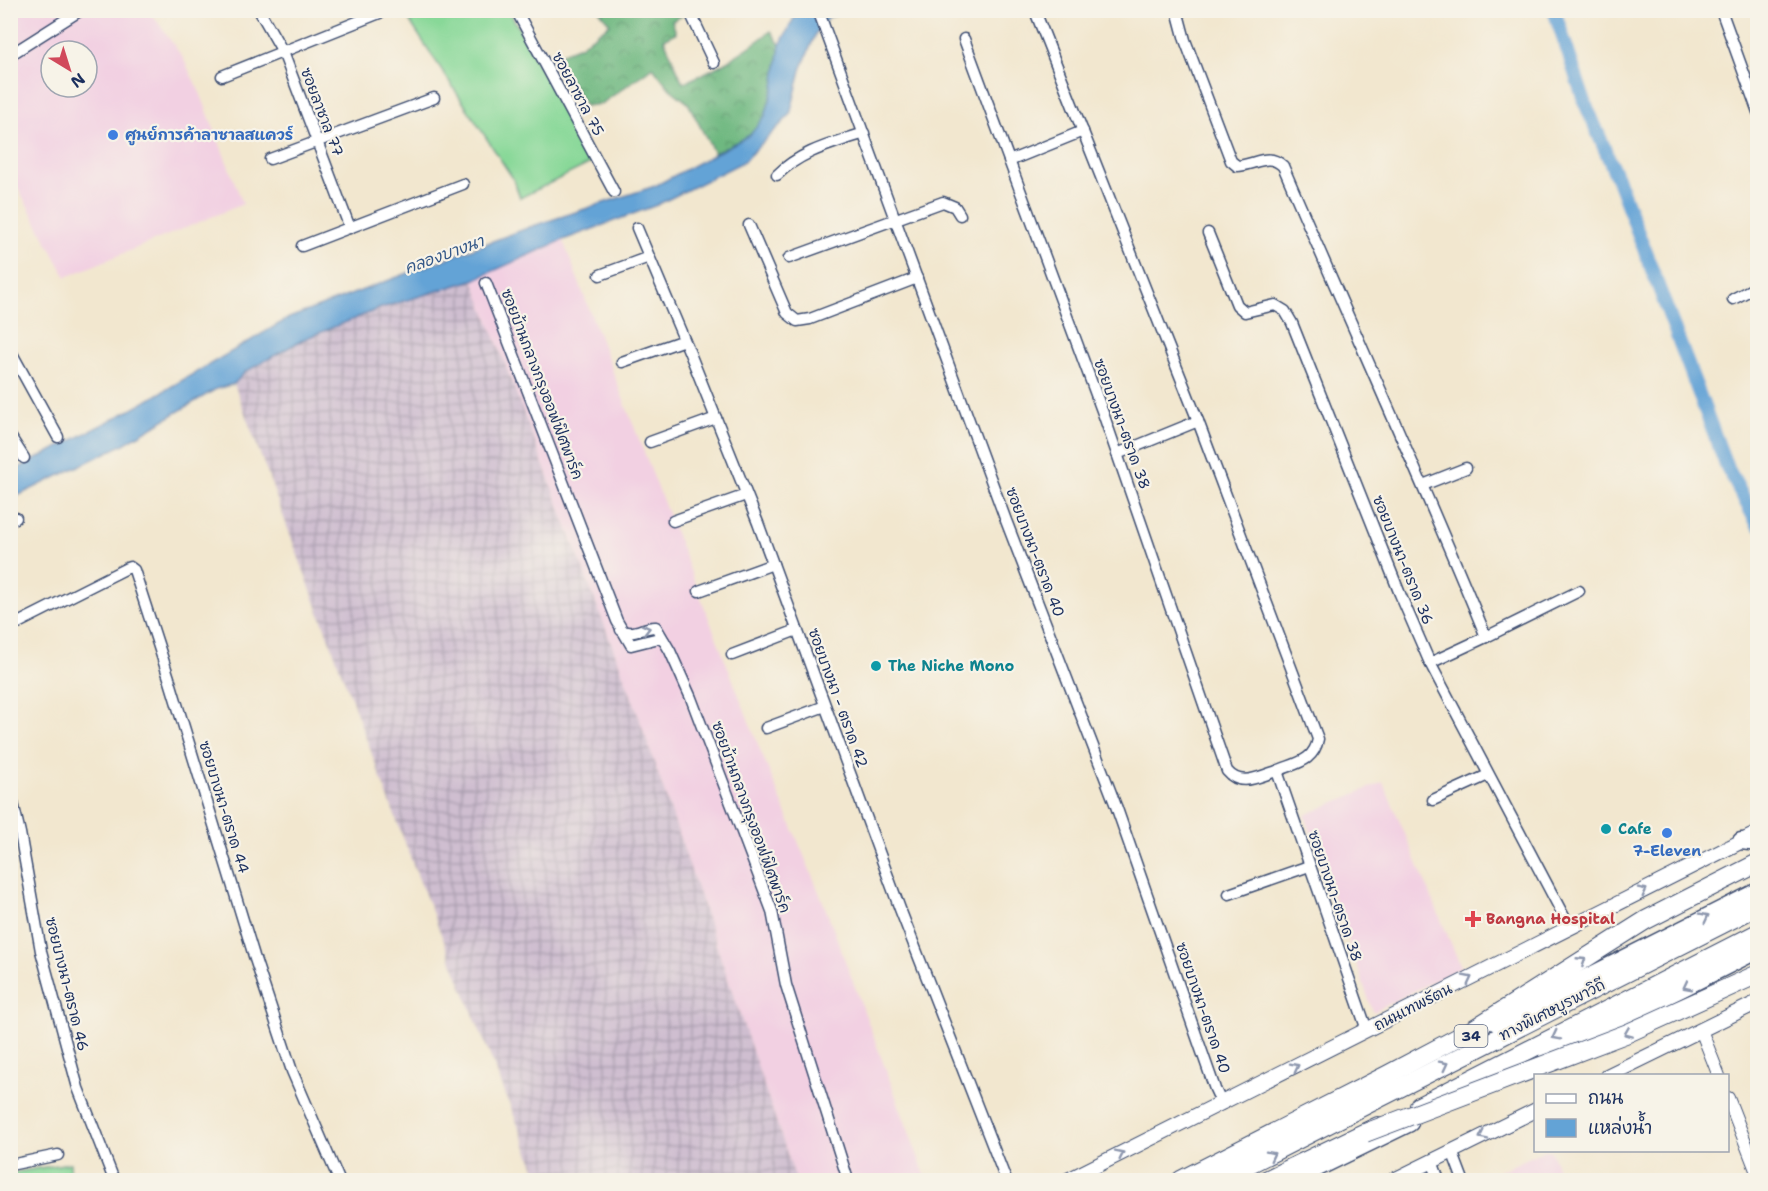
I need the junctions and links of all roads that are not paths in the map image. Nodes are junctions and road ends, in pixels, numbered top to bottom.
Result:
1 (81, 10) edge
2 (259, 10) edge
3 (387, 10) edge
4 (516, 10) edge
5 (689, 10) edge
6 (818, 10) edge
7 (1177, 10) edge
8 (1721, 10) edge
9 (1037, 16) dead end
10 (964, 39) dead end
11 (283, 52) junction
12 (10, 55) edge
13 (714, 63) dead end
14 (222, 76) dead end
15 (434, 98) dead end
16 (1758, 111) edge
17 (1083, 131) junction
18 (864, 133) junction
19 (317, 142) junction
20 (270, 159) dead end
21 (1009, 161) junction
22 (777, 175) dead end
23 (464, 184) dead end
24 (614, 192) dead end
25 (960, 215) dead end
26 (895, 220) junction
27 (749, 225) dead end
28 (350, 228) junction
29 (637, 228) dead end
30 (1208, 233) dead end
31 (302, 246) dead end
32 (649, 257) junction
33 (789, 258) dead end
34 (600, 275) dead end
35 (917, 278) junction
36 (486, 283) dead end
37 (1758, 286) edge
38 (1733, 299) dead end
39 (684, 340) junction
40 (10, 350) edge
41 (622, 362) dead end
42 (716, 418) junction
43 (1198, 421) junction
44 (10, 436) edge
45 (58, 437) dead end
46 (650, 442) dead end
47 (1118, 454) junction
48 (24, 458) dead end
49 (1466, 468) dead end
50 (1423, 485) junction
51 (746, 495) junction
52 (673, 521) dead end
53 (772, 564) junction
54 (699, 591) dead end
55 (1579, 591) dead end
56 (10, 627) edge
57 (797, 630) junction
58 (1486, 637) junction
59 (732, 655) dead end
60 (1430, 663) junction
61 (825, 706) junction
62 (766, 728) dead end
63 (1277, 771) junction
64 (1488, 775) junction
65 (10, 790) edge
66 (1433, 800) dead end
67 (1758, 833) edge
68 (1749, 842) edge
69 (1758, 863) edge
70 (1309, 866) junction
71 (1758, 891) edge
72 (1229, 894) dead end
73 (1758, 906) edge
74 (1570, 928) junction
75 (1758, 933) edge
76 (1758, 950) edge
77 (1758, 974) edge
78 (1758, 1002) edge
79 (1367, 1030) junction
80 (1701, 1030) junction
81 (1611, 1074) edge
82 (1718, 1074) edge
83 (1729, 1101) edge
84 (1222, 1104) junction
85 (1534, 1111) edge
86 (1365, 1133) junction
87 (1452, 1151) junction
88 (58, 1155) dead end
89 (1432, 1161) junction
90 (10, 1165) edge
91 (1758, 1175) edge
92 (114, 1180) edge
93 (339, 1180) edge
94 (848, 1180) edge
95 (1006, 1180) edge
96 (1068, 1180) edge
97 (1183, 1180) edge
98 (1218, 1180) edge
99 (1266, 1180) edge
100 (1293, 1180) edge
101 (1394, 1180) edge
102 (1439, 1180) edge
103 (1463, 1180) edge

1 - 12 street
2 - 11 street, ซอยลาซาล 77
3 - 11 street
4 - 24 street, ซอยลาซาล 75
5 - 13 street
6 - 18 street, ซอยบางนา-ตราด 40
7 - 50 street
8 - 16 street
9 - 17 street, ซอยบางนา-ตราด 38
10 - 21 street, ซอยบางนา-ตราด 38
11 - 14 street
11 - 19 street, ซอยลาซาล 77
15 - 19 street
17 - 21 street
17 - 43 street, ซอยบางนา-ตราด 38
18 - 22 street
18 - 26 street, ซอยบางนา-ตราด 40
19 - 20 street
19 - 28 street, ซอยลาซาล 77
21 - 47 street, ซอยบางนา-ตราด 38
23 - 28 street
25 - 26 street
26 - 33 street
26 - 35 street, ซอยบางนา-ตราด 40
27 - 35 street
28 - 31 street
29 - 32 street, ซอยบางนา - ตราด 42
30 - 60 street, ซอยบางนา-ตราด 36
32 - 34 street
32 - 39 street, ซอยบางนา - ตราด 42
35 - 84 street, ซอยบางนา-ตราด 40
36 - 94 street, ซอยบ้านกลางกรุงออฟฟิศพาร์ค
37 - 38 street
39 - 41 street
39 - 42 street, ซอยบางนา - ตราด 42
40 - 45 street
42 - 46 street
42 - 51 street, ซอยบางนา - ตราด 42
43 - 47 street
43 - 63 street, ซอยบางนา-ตราด 38
44 - 48 street
47 - 63 street, ซอยบางนา-ตราด 38
49 - 50 street
50 - 58 street
51 - 52 street
51 - 53 street, ซอยบางนา - ตราด 42
53 - 54 street
53 - 57 street, ซอยบางนา - ตราด 42
55 - 58 street
56 - 93 street, ซอยบางนา-ตราด 44
57 - 59 street
57 - 61 street, ซอยบางนา - ตราด 42
58 - 60 street
60 - 64 street, ซอยบางนา-ตราด 36
61 - 62 street
61 - 95 street, ซอยบางนา - ตราด 42
63 - 70 street, ซอยบางนา-ตราด 38
64 - 66 street
64 - 74 street, ซอยบางนา-ตราด 36
65 - 92 street, ซอยบางนา-ตราด 46
67 - 68 main road, ถนนเทพรัตน
74 -> 68 main road, ถนนเทพรัตน
97 -> 69 highway
70 - 72 street
70 - 79 street, ซอยบางนา-ตราด 38
97 -> 71 highway, 34
98 -> 73 highway, ทางพิเศษบูรพาวิถี
79 -> 74 main road, ถนนเทพรัตน
75 -> 86 highway, ทางพิเศษบูรพาวิถี, bridge
76 -> 100 highway
77 -> 86 highway, bridge
78 - 80 main road
84 -> 79 main road, ถนนเทพรัตน
80 - 81 main road
80 - 82 street
83 - 91 street
96 -> 84 main road, ถนนเทพรัตน
85 -> 87 main road
86 - 99 highway, ทางพิเศษบูรพาวิถี
87 - 89 main road
87 - 103 street
88 - 90 street
89 - 101 main road
89 - 102 street

